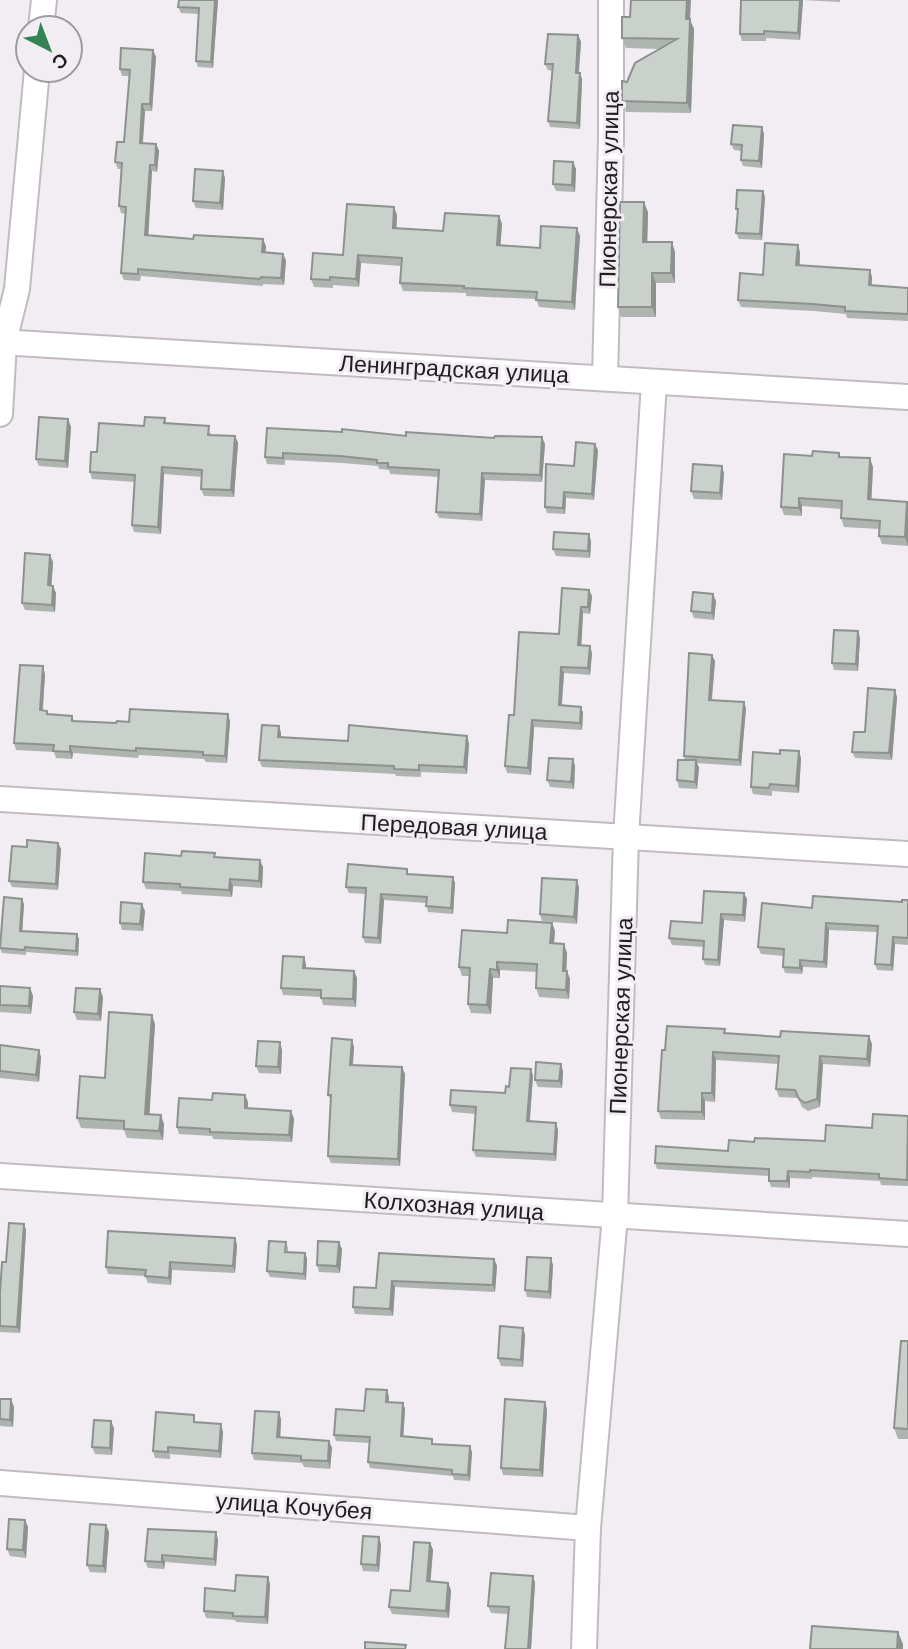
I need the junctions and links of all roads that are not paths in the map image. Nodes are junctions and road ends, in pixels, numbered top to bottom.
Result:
1 (611, 0) edge
2 (36, 84) edge
3 (2, 342) edge
4 (605, 378) junction
5 (654, 382) junction
6 (908, 397) edge
7 (0, 414) edge
8 (0, 799) edge
9 (625, 837) junction
10 (908, 854) edge
11 (0, 1176) edge
12 (615, 1216) junction
13 (908, 1234) edge
14 (0, 1483) edge
15 (589, 1528) junction
16 (584, 1649) edge

1 - 4 street, Пионерская улица
2 - 3 street
3 - 4 street, Ленинградская улица
3 - 7 street
4 - 5 street, Ленинградская улица
5 - 6 street, Ленинградская улица
5 - 9 street, Пионерская улица
8 - 9 street, Передовая улица
9 - 10 street, Передовая улица
9 - 12 street, Пионерская улица
11 - 12 street, Колхозная улица
12 - 13 street, Колхозная улица
12 - 15 street, Пионерская улица
14 - 15 street, улица Кочубея
15 - 16 street, Пионерская улица

